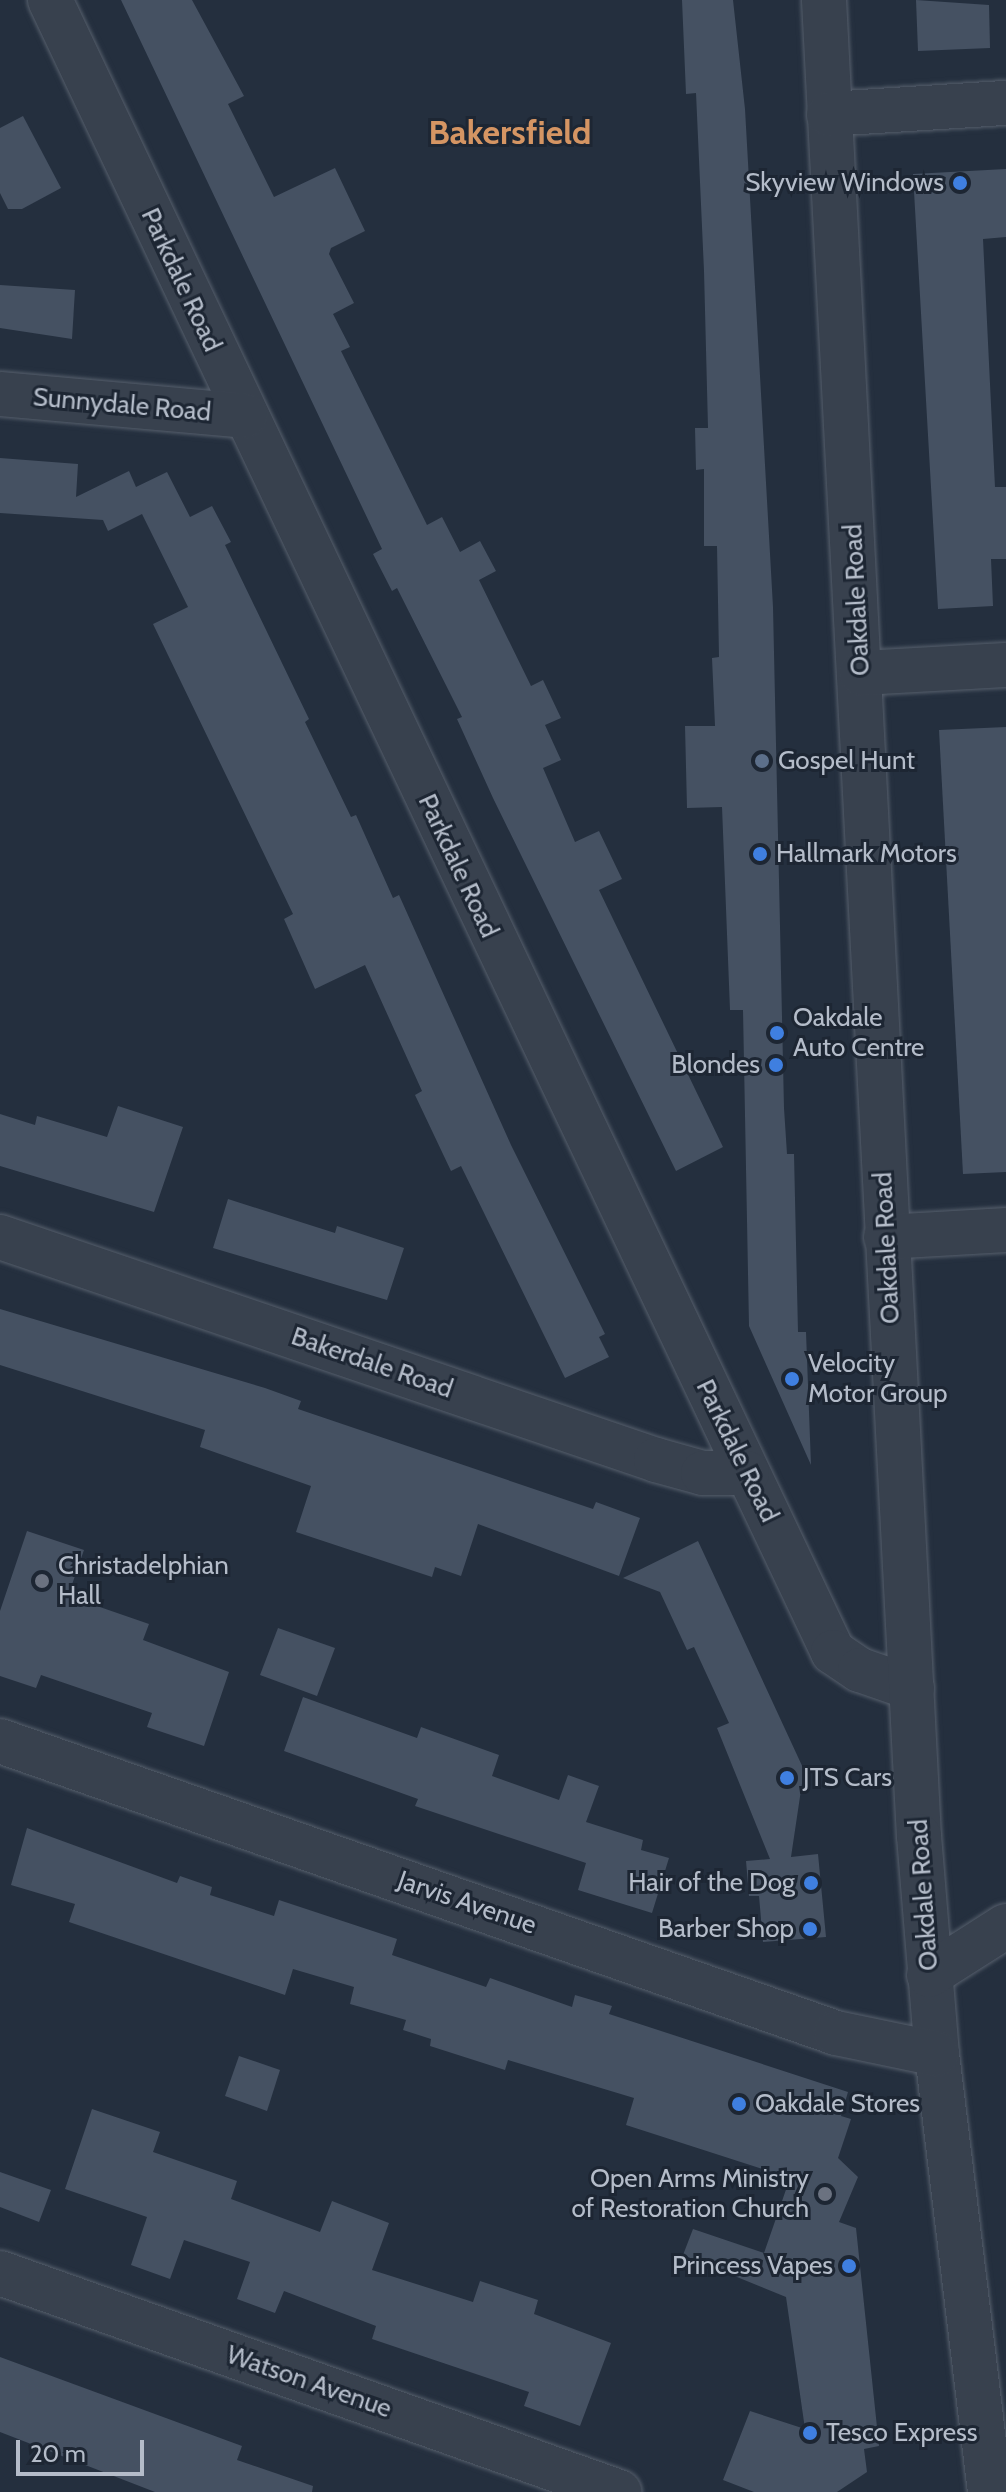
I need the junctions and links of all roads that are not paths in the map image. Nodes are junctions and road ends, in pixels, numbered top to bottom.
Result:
1 (50, 0) edge
2 (824, 0) edge
3 (1006, 103) edge
4 (829, 114) junction
5 (0, 394) edge
6 (245, 416) junction
7 (1006, 665) edge
8 (861, 673) junction
9 (1006, 1230) edge
10 (0, 1237) edge
11 (886, 1237) junction
12 (747, 1473) junction
13 (912, 1688) junction
14 (0, 1741) edge
15 (1006, 1926) edge
16 (929, 1975) junction
17 (937, 2054) junction
18 (0, 2273) edge
19 (536, 2479) edge
20 (619, 2492) edge
21 (990, 2492) edge

1 - 6 street, Parkdale Road
2 - 4 street, Oakdale Road
3 - 4 street
4 - 8 street, Oakdale Road
5 - 6 street, Sunnydale Road
6 - 12 street, Parkdale Road
7 - 8 street
8 - 11 street, Oakdale Road
9 - 11 street
10 - 12 street, Bakerdale Road
11 - 13 street, Oakdale Road
12 - 13 street, Parkdale Road
13 - 16 street, Oakdale Road
14 - 17 street, Jarvis Avenue
15 - 16 street
16 - 17 street, Oakdale Road
17 - 21 street, Oakdale Road
18 - 19 street, Watson Avenue
19 - 20 street, Watson Avenue

